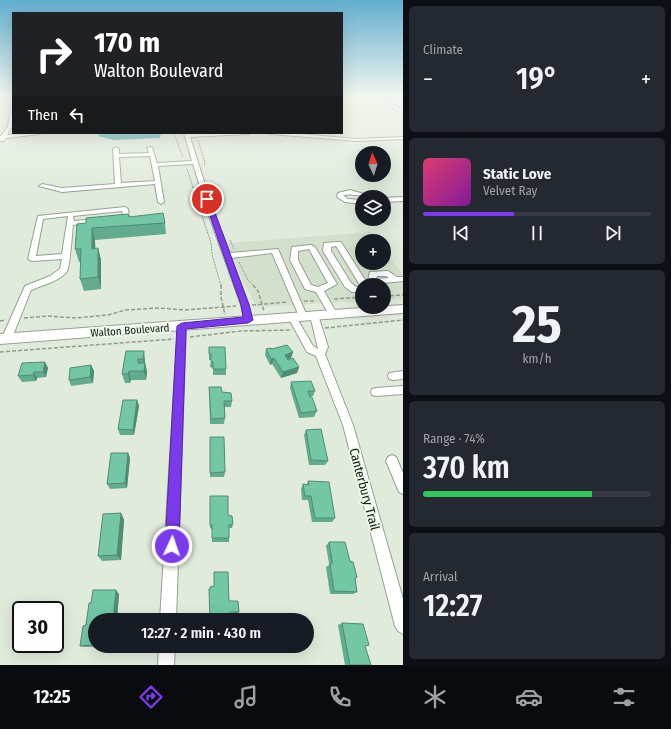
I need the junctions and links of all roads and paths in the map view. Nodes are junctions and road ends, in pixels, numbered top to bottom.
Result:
1 (9, 127) edge
2 (29, 134) edge
3 (174, 134) edge
4 (232, 134) edge
5 (282, 134) edge
6 (186, 135) edge
7 (197, 136) junction
8 (2, 137) edge
9 (403, 138) edge
10 (0, 142) edge
11 (150, 148) dead end
12 (116, 149) dead end
13 (152, 154) junction
14 (117, 156) junction
15 (196, 162) junction
16 (185, 163) junction
17 (155, 166) junction
18 (205, 171) dead end
19 (158, 182) junction
20 (42, 186) dead end
21 (118, 186) junction
22 (355, 193) edge
23 (403, 199) edge
24 (391, 200) edge
25 (161, 202) dead end
26 (355, 202) edge
27 (71, 214) junction
28 (70, 223) junction
29 (230, 239) dead end
30 (236, 255) junction
31 (67, 256) junction
32 (227, 256) junction
33 (398, 280) dead end
34 (391, 281) edge
35 (361, 287) edge
36 (319, 290) junction
37 (403, 295) edge
38 (391, 296) edge
39 (355, 298) edge
40 (325, 300) junction
41 (297, 302) junction
42 (261, 304) junction
43 (245, 305) junction
44 (223, 307) junction
45 (391, 309) edge
46 (403, 309) edge
47 (355, 312) edge
48 (333, 314) junction
49 (303, 316) junction
50 (15, 318) junction
51 (248, 320) junction
52 (403, 320) edge
53 (0, 321) edge
54 (317, 328) junction
55 (300, 331) junction
56 (181, 332) junction
57 (4, 338) edge
58 (0, 352) edge
59 (320, 354) junction
60 (403, 390) edge
61 (376, 392) dead end
62 (392, 461) dead end
63 (403, 488) edge
64 (168, 613) edge
65 (403, 626) edge
66 (167, 653) edge
67 (166, 665) edge

1 - 8 street
2 - 8 street
3 - 16 path
4 - 7 street
5 - 9 street
6 - 7 street
6 - 15 street
7 - 18 path
8 - 10 street
11 - 13 street
12 - 14 street
13 - 14 street
13 - 17 street
14 - 21 street
15 - 16 street
15 - 32 street
16 - 17 street
16 - 44 path
17 - 19 street
19 - 21 street
19 - 25 street
20 - 21 street
22 - 26 street
23 - 24 street
27 - 28 street
27 - 28 street
27 - 31 street
28 - 31 street
29 - 30 path
30 - 32 street
30 - 41 street
30 - 42 path
31 - 50 street
32 - 43 street
33 - 34 street
35 - 35 street
36 - 36 street
36 - 40 street
37 - 38 path
39 - 40 path
40 - 41 path
40 - 48 street
41 - 42 path
41 - 49 street
42 - 43 path
43 - 44 path
43 - 51 street
44 - 50 path
45 - 46 main road, Walton Boulevard
47 - 48 main road, Walton Boulevard
48 - 49 main road, Walton Boulevard
49 - 51 main road, Walton Boulevard
49 - 54 street, Canterbury Trail
49 - 55 street, Canterbury Trail
50 - 53 path
50 - 57 street
51 - 56 main road, Walton Boulevard
52 - 54 path
54 - 59 street, Canterbury Trail
55 - 56 path
55 - 59 street, Canterbury Trail
56 - 57 main road, Walton Boulevard
56 - 58 path
56 - 64 street
59 - 65 street, Canterbury Trail
60 - 61 street
62 - 63 street
66 - 67 street

